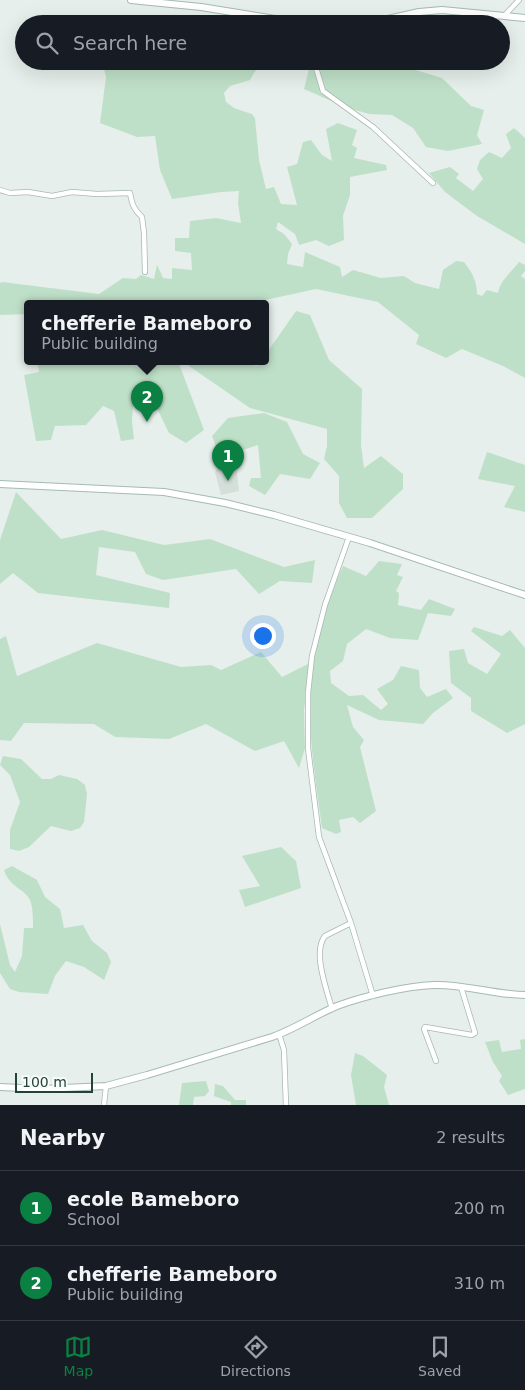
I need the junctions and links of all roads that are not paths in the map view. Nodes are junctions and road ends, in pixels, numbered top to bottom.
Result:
1 (131, 0) edge
2 (519, 0) edge
3 (248, 15) edge
4 (406, 15) edge
5 (494, 15) edge
6 (505, 15) edge
7 (510, 17) edge
8 (525, 18) edge
9 (317, 70) edge
10 (433, 183) dead end
11 (0, 190) edge
12 (145, 272) dead end
13 (0, 484) edge
14 (350, 537) junction
15 (525, 595) edge
16 (351, 923) junction
17 (461, 987) junction
18 (525, 995) edge
19 (374, 996) junction
20 (332, 1009) junction
21 (279, 1034) junction
22 (436, 1061) dead end
23 (106, 1086) junction
24 (0, 1087) edge
25 (104, 1105) edge
26 (286, 1105) edge

1 - 3 street
2 - 6 street
4 - 5 street
7 - 8 street
9 - 10 street
11 - 12 street
13 - 14 street
14 - 15 street
14 - 16 street
16 - 19 street
16 - 20 street
17 - 18 street
17 - 19 street
17 - 22 street
19 - 20 street
20 - 21 street
21 - 23 street
21 - 26 street
23 - 24 street
23 - 25 street

